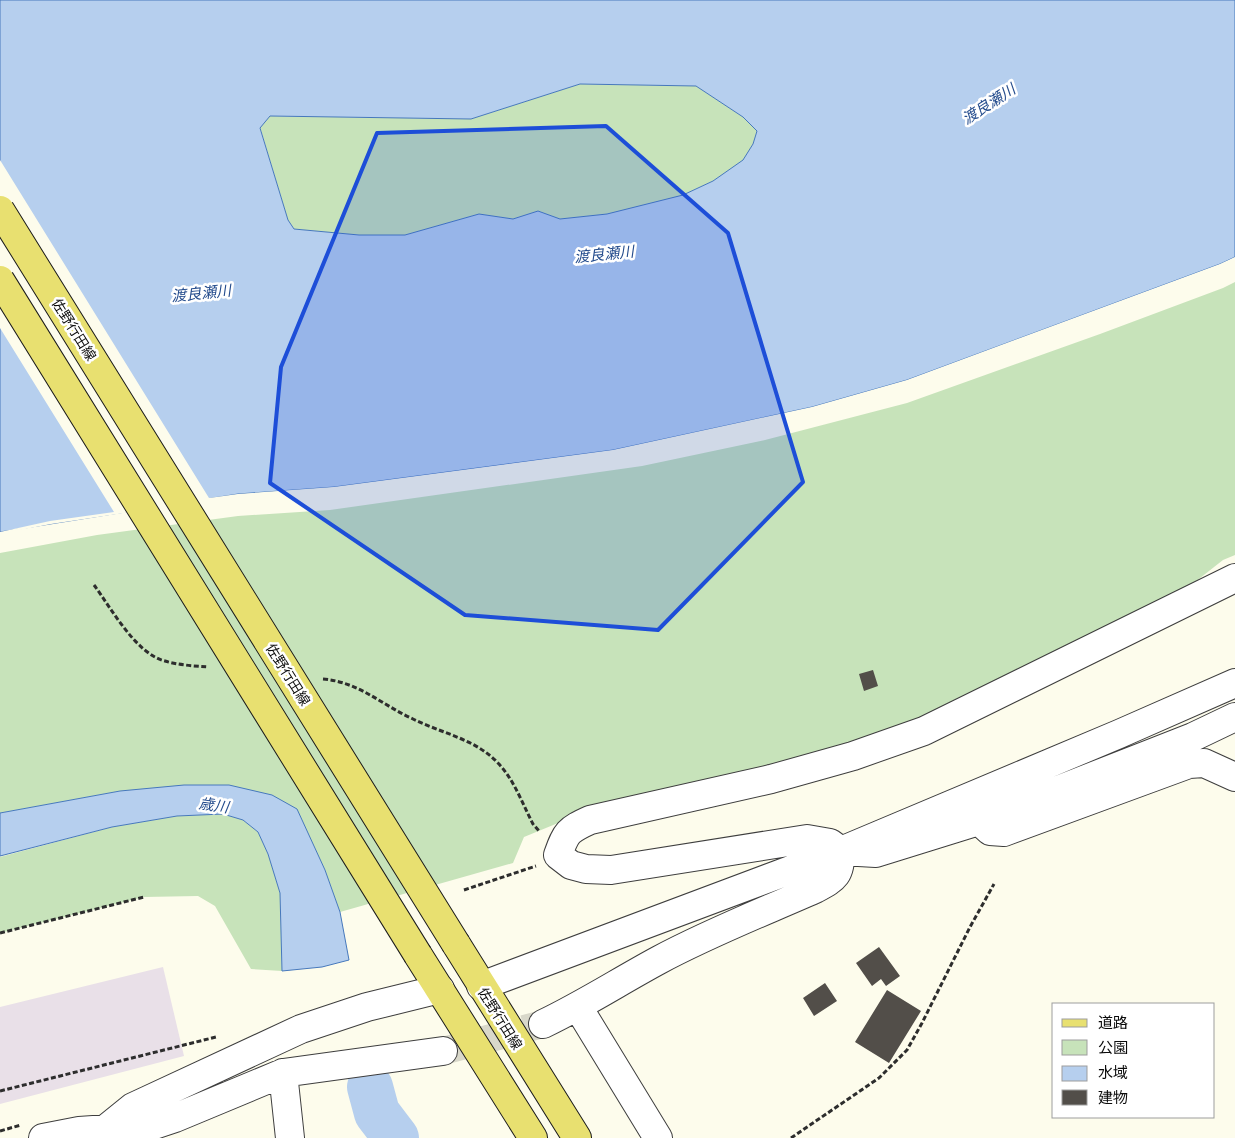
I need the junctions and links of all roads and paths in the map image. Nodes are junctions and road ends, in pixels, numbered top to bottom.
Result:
1 (0, 210) edge
2 (0, 280) edge
3 (1235, 578) edge
4 (1235, 683) edge
5 (1235, 717) edge
6 (1235, 777) edge
7 (979, 821) junction
8 (841, 851) junction
9 (558, 855) junction
10 (994, 884) dead end
11 (464, 890) dead end
12 (144, 897) dead end
13 (0, 933) edge
14 (481, 986) junction
15 (440, 989) junction
16 (578, 1007) junction
17 (543, 1024) tunnel mouth
18 (222, 1036) dead end
19 (443, 1051) tunnel mouth
20 (283, 1073) junction
21 (0, 1091) edge
22 (105, 1133) edge
23 (43, 1138) edge
24 (290, 1138) edge
25 (533, 1138) edge
26 (577, 1138) edge
27 (658, 1138) edge
28 (791, 1138) edge

1 - 14 main road, 佐野行田線, bridge
2 - 15 main road, bridge
3 - 9 street
4 - 8 street
5 - 7 street
6 - 7 street
7 - 8 street
8 - 9 street
8 - 14 street
8 - 16 street
9 - 11 path
10 - 28 path
12 - 13 path
14 - 26 main road, 佐野行田線
15 - 22 street
15 - 25 main road
16 - 17 street
16 - 27 street
18 - 21 path
19 - 20 street
20 - 22 street
20 - 24 street
22 - 23 street

